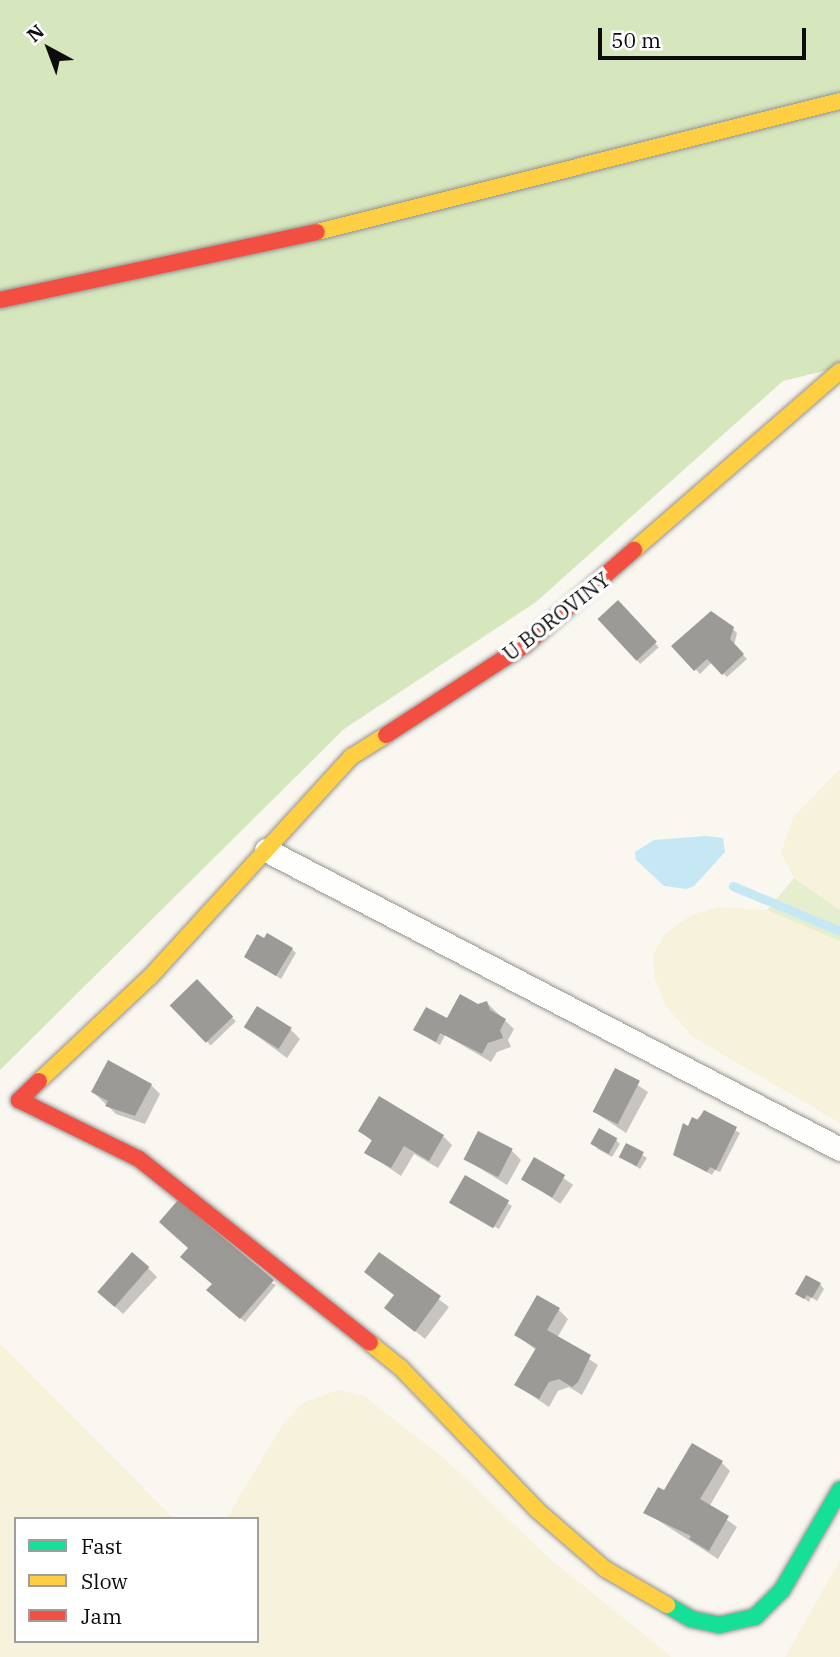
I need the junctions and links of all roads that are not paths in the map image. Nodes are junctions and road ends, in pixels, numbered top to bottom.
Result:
1 (840, 102) edge
2 (0, 300) edge
3 (840, 371) edge
4 (266, 850) junction
5 (840, 1149) edge
6 (840, 1490) edge

1 - 2 street
3 - 4 street, U BOROVINY
4 - 5 street
4 - 6 street, U BOROVINY

